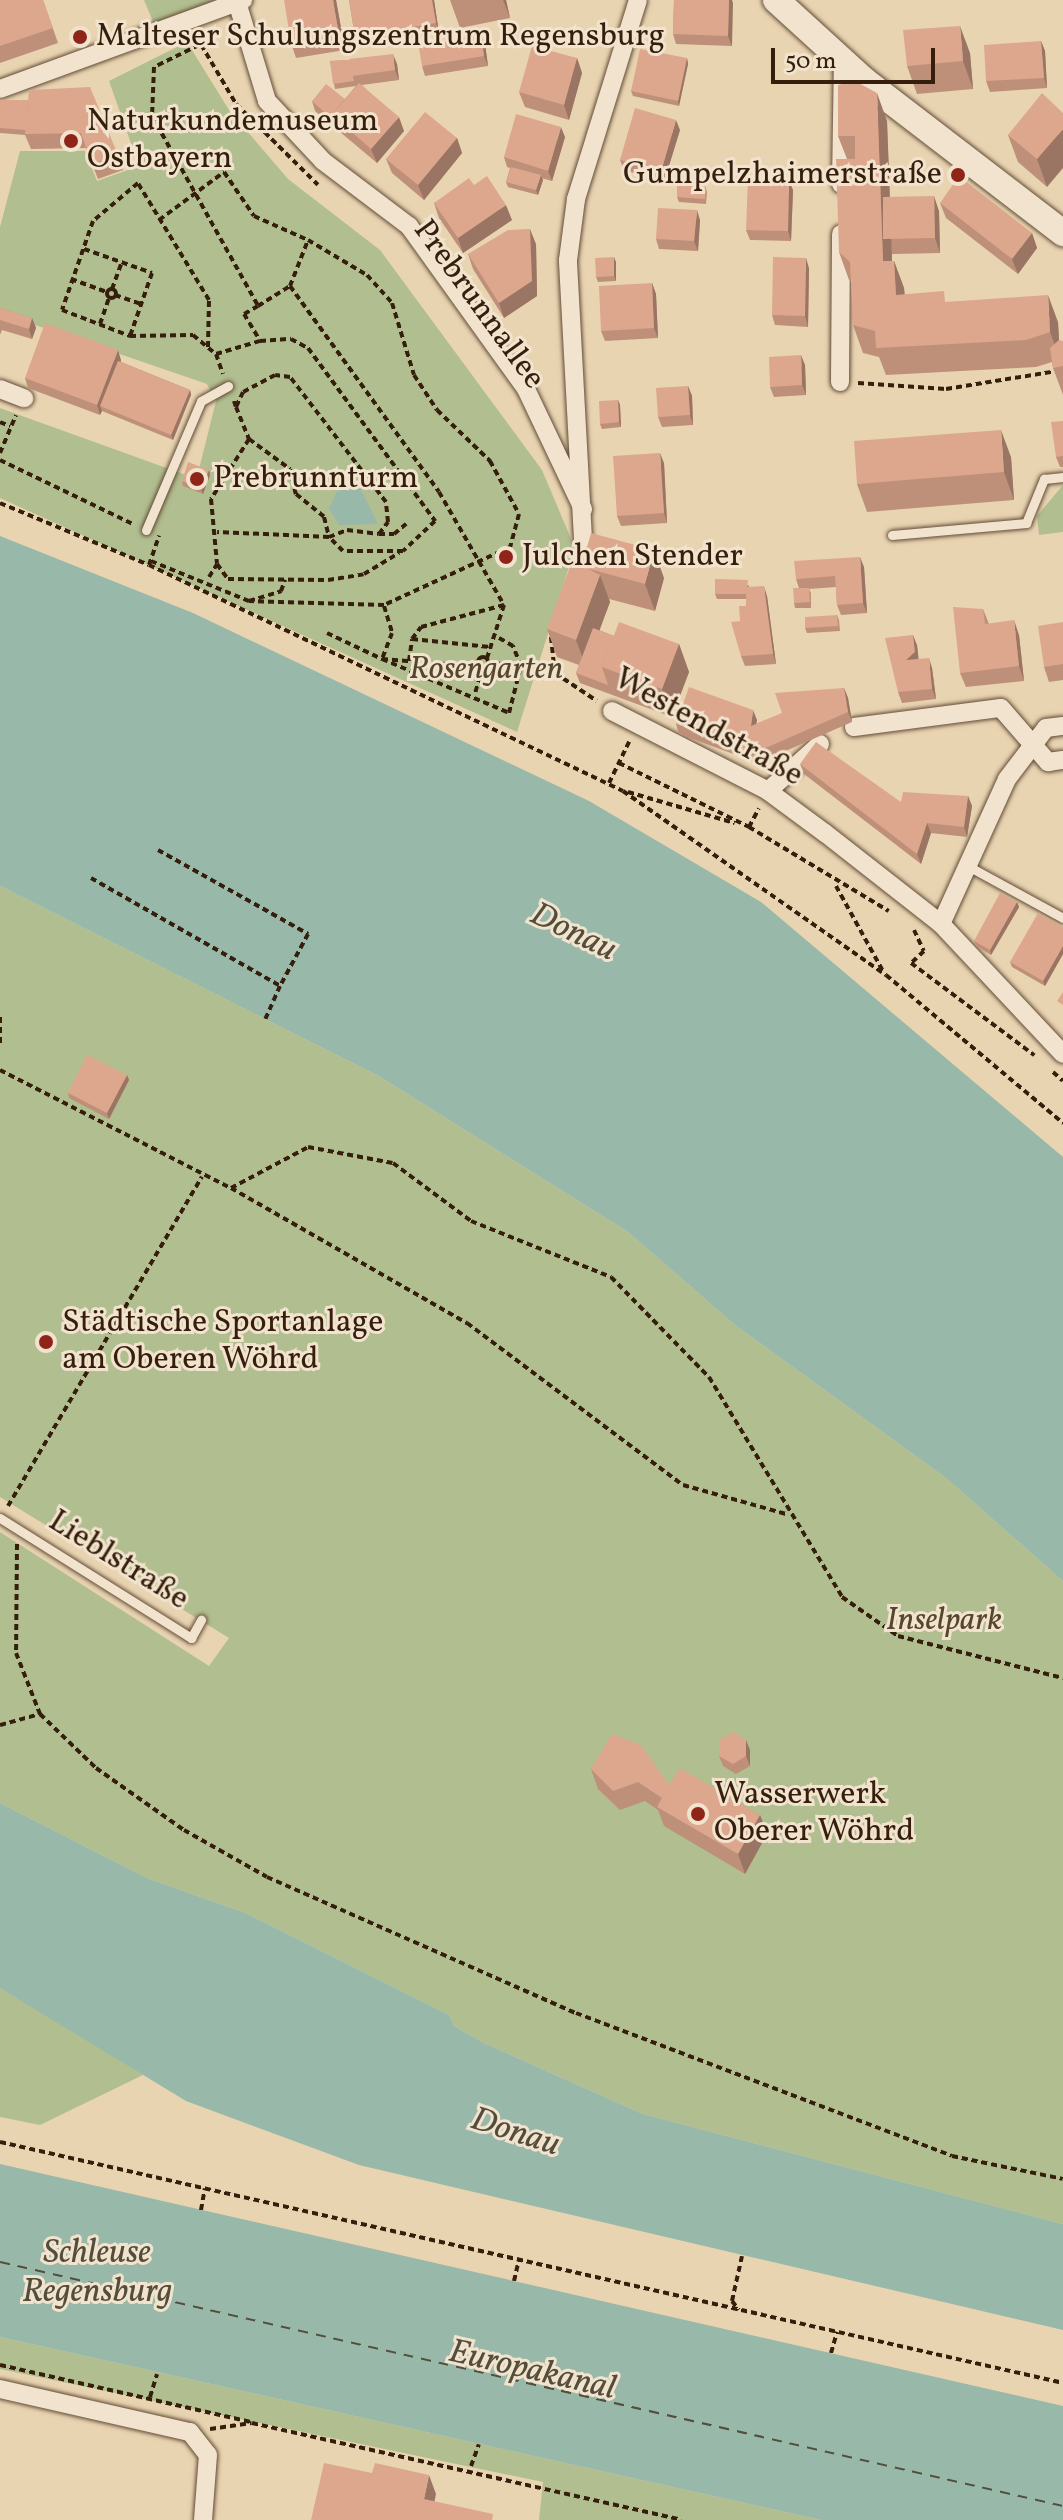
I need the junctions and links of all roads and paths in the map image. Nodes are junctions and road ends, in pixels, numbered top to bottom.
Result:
1 (638, 0) edge
2 (776, 0) edge
3 (240, 1) edge
4 (189, 18) junction
5 (199, 45) junction
6 (843, 63) junction
7 (0, 89) edge
8 (322, 187) dead end
9 (192, 197) junction
10 (159, 220) junction
11 (1063, 233) edge
12 (308, 240) junction
13 (84, 249) junction
14 (122, 262) junction
15 (71, 279) junction
16 (290, 286) junction
17 (111, 293) junction
18 (141, 304) junction
19 (258, 306) junction
20 (100, 324) junction
21 (130, 336) junction
22 (260, 341) junction
23 (208, 347) junction
24 (1063, 370) edge
25 (840, 382) joint
26 (228, 386) dead end
27 (0, 389) edge
28 (24, 398) joint
29 (236, 407) dead end
30 (0, 422) edge
31 (10, 426) junction
32 (0, 453) edge
33 (0, 460) edge
34 (1063, 477) edge
35 (0, 503) edge
36 (583, 509) junction
37 (406, 524) dead end
38 (146, 530) junction
39 (217, 532) junction
40 (379, 534) junction
41 (892, 535) dead end
42 (329, 537) junction
43 (583, 539) dead end
44 (403, 551) junction
45 (479, 561) junction
46 (150, 563) junction
47 (217, 564) junction
48 (209, 577) dead end
49 (285, 580) junction
50 (249, 601) junction
51 (384, 605) junction
52 (504, 605) junction
53 (558, 621) edge
54 (327, 633) dead end
55 (494, 635) junction
56 (412, 639) junction
57 (490, 647) junction
58 (382, 659) junction
59 (488, 660) junction
60 (409, 661) junction
61 (521, 666) junction
62 (483, 667) junction
63 (555, 673) junction
64 (475, 694) junction
65 (612, 711) joint
66 (638, 726) junction
67 (1063, 726) edge
68 (854, 727) dead end
69 (1035, 743) junction
70 (820, 744) edge
71 (1063, 760) edge
72 (619, 763) junction
73 (609, 783) junction
74 (623, 791) junction
75 (768, 791) junction
76 (749, 827) junction
77 (158, 850) dead end
78 (968, 866) junction
79 (91, 878) dead end
80 (836, 885) junction
81 (904, 918) dead end
82 (1063, 918) edge
83 (941, 924) junction
84 (886, 975) junction
85 (280, 986) junction
86 (0, 1017) edge
87 (265, 1019) dead end
88 (0, 1043) edge
89 (1063, 1054) edge
90 (0, 1070) edge
91 (1063, 1081) edge
92 (1063, 1123) edge
93 (202, 1177) junction
94 (231, 1188) junction
95 (787, 1514) junction
96 (0, 1519) edge
97 (18, 1530) junction
98 (201, 1620) dead end
99 (1062, 1677) edge
100 (40, 1714) junction
101 (0, 1725) edge
102 (0, 2142) edge
103 (1063, 2179) edge
104 (205, 2188) junction
105 (201, 2210) dead end
106 (742, 2256) dead end
107 (519, 2260) junction
108 (514, 2281) dead end
109 (732, 2301) junction
110 (723, 2306) junction
111 (739, 2310) junction
112 (837, 2332) junction
113 (831, 2353) dead end
114 (0, 2365) edge
115 (157, 2374) dead end
116 (1063, 2383) edge
117 (0, 2389) edge
118 (150, 2397) junction
119 (252, 2423) junction
120 (190, 2432) junction
121 (479, 2444) dead end
122 (471, 2466) dead end
123 (203, 2520) edge
124 (681, 2520) edge

1 - 36 street
2 - 6 street
3 - 4 street
3 - 36 street, Prebrunnallee
4 - 5 path
4 - 7 street
5 - 8 path
5 - 9 path
6 - 11 street
6 - 25 street
9 - 10 path
9 - 12 path
9 - 19 path
10 - 13 path
10 - 23 path
12 - 16 path
12 - 45 path
13 - 14 path
13 - 15 path
14 - 17 path
14 - 18 path
15 - 17 path
15 - 20 path
16 - 19 path
16 - 45 path
17 - 18 path
17 - 20 path
18 - 21 path
19 - 22 path
20 - 21 path
21 - 23 path
22 - 23 path
22 - 44 path
24 - 25 path
26 - 38 lane
27 - 28 street
28 - 31 path
29 - 40 path
30 - 31 path
31 - 32 path
33 - 38 path
34 - 41 lane
35 - 46 path
36 - 43 street
37 - 40 path
38 - 46 path
39 - 42 path
39 - 42 path
39 - 47 path
40 - 42 path
42 - 44 path
44 - 49 path
45 - 51 path
45 - 52 path
46 - 50 path
46 - 73 path
47 - 48 path
47 - 49 path
49 - 50 path
50 - 51 path
51 - 58 path
52 - 55 path
52 - 56 path
53 - 63 path
54 - 58 path
55 - 57 path
55 - 61 path
56 - 57 path
56 - 60 path
57 - 59 path
58 - 60 path
58 - 64 path
59 - 61 path
59 - 62 path
59 - 62 path
60 - 62 path
61 - 63 path
61 - 64 path
62 - 64 path
63 - 65 path, Westendstraße
65 - 66 street, Westendstraße
66 - 72 path
66 - 75 street, Westendstraße
67 - 69 street
68 - 69 street
69 - 71 street
69 - 78 street
70 - 75 street
72 - 73 path
72 - 76 path
73 - 74 path
74 - 76 path
74 - 84 path
75 - 83 street, Westendstraße
76 - 80 path
77 - 85 path
78 - 82 lane
78 - 83 street
79 - 85 path
80 - 81 path
80 - 84 path
83 - 89 street, Westendstraße
83 - 91 path
84 - 92 path
85 - 87 path
86 - 88 path
90 - 93 path
93 - 94 path
93 - 96 path
94 - 95 path
94 - 95 path
95 - 99 path
96 - 97 lane, Lieblstraße
97 - 98 lane, Lieblstraße
97 - 100 path
100 - 101 path
100 - 103 path
102 - 104 path
104 - 105 path
104 - 107 path
106 - 109 path
107 - 108 path
107 - 110 path
109 - 110 path
109 - 111 path
110 - 111 path
111 - 112 path
112 - 113 path
112 - 116 path
114 - 118 path
115 - 118 path
117 - 120 street
118 - 119 path
119 - 120 path
119 - 124 path
120 - 123 street
121 - 122 path

